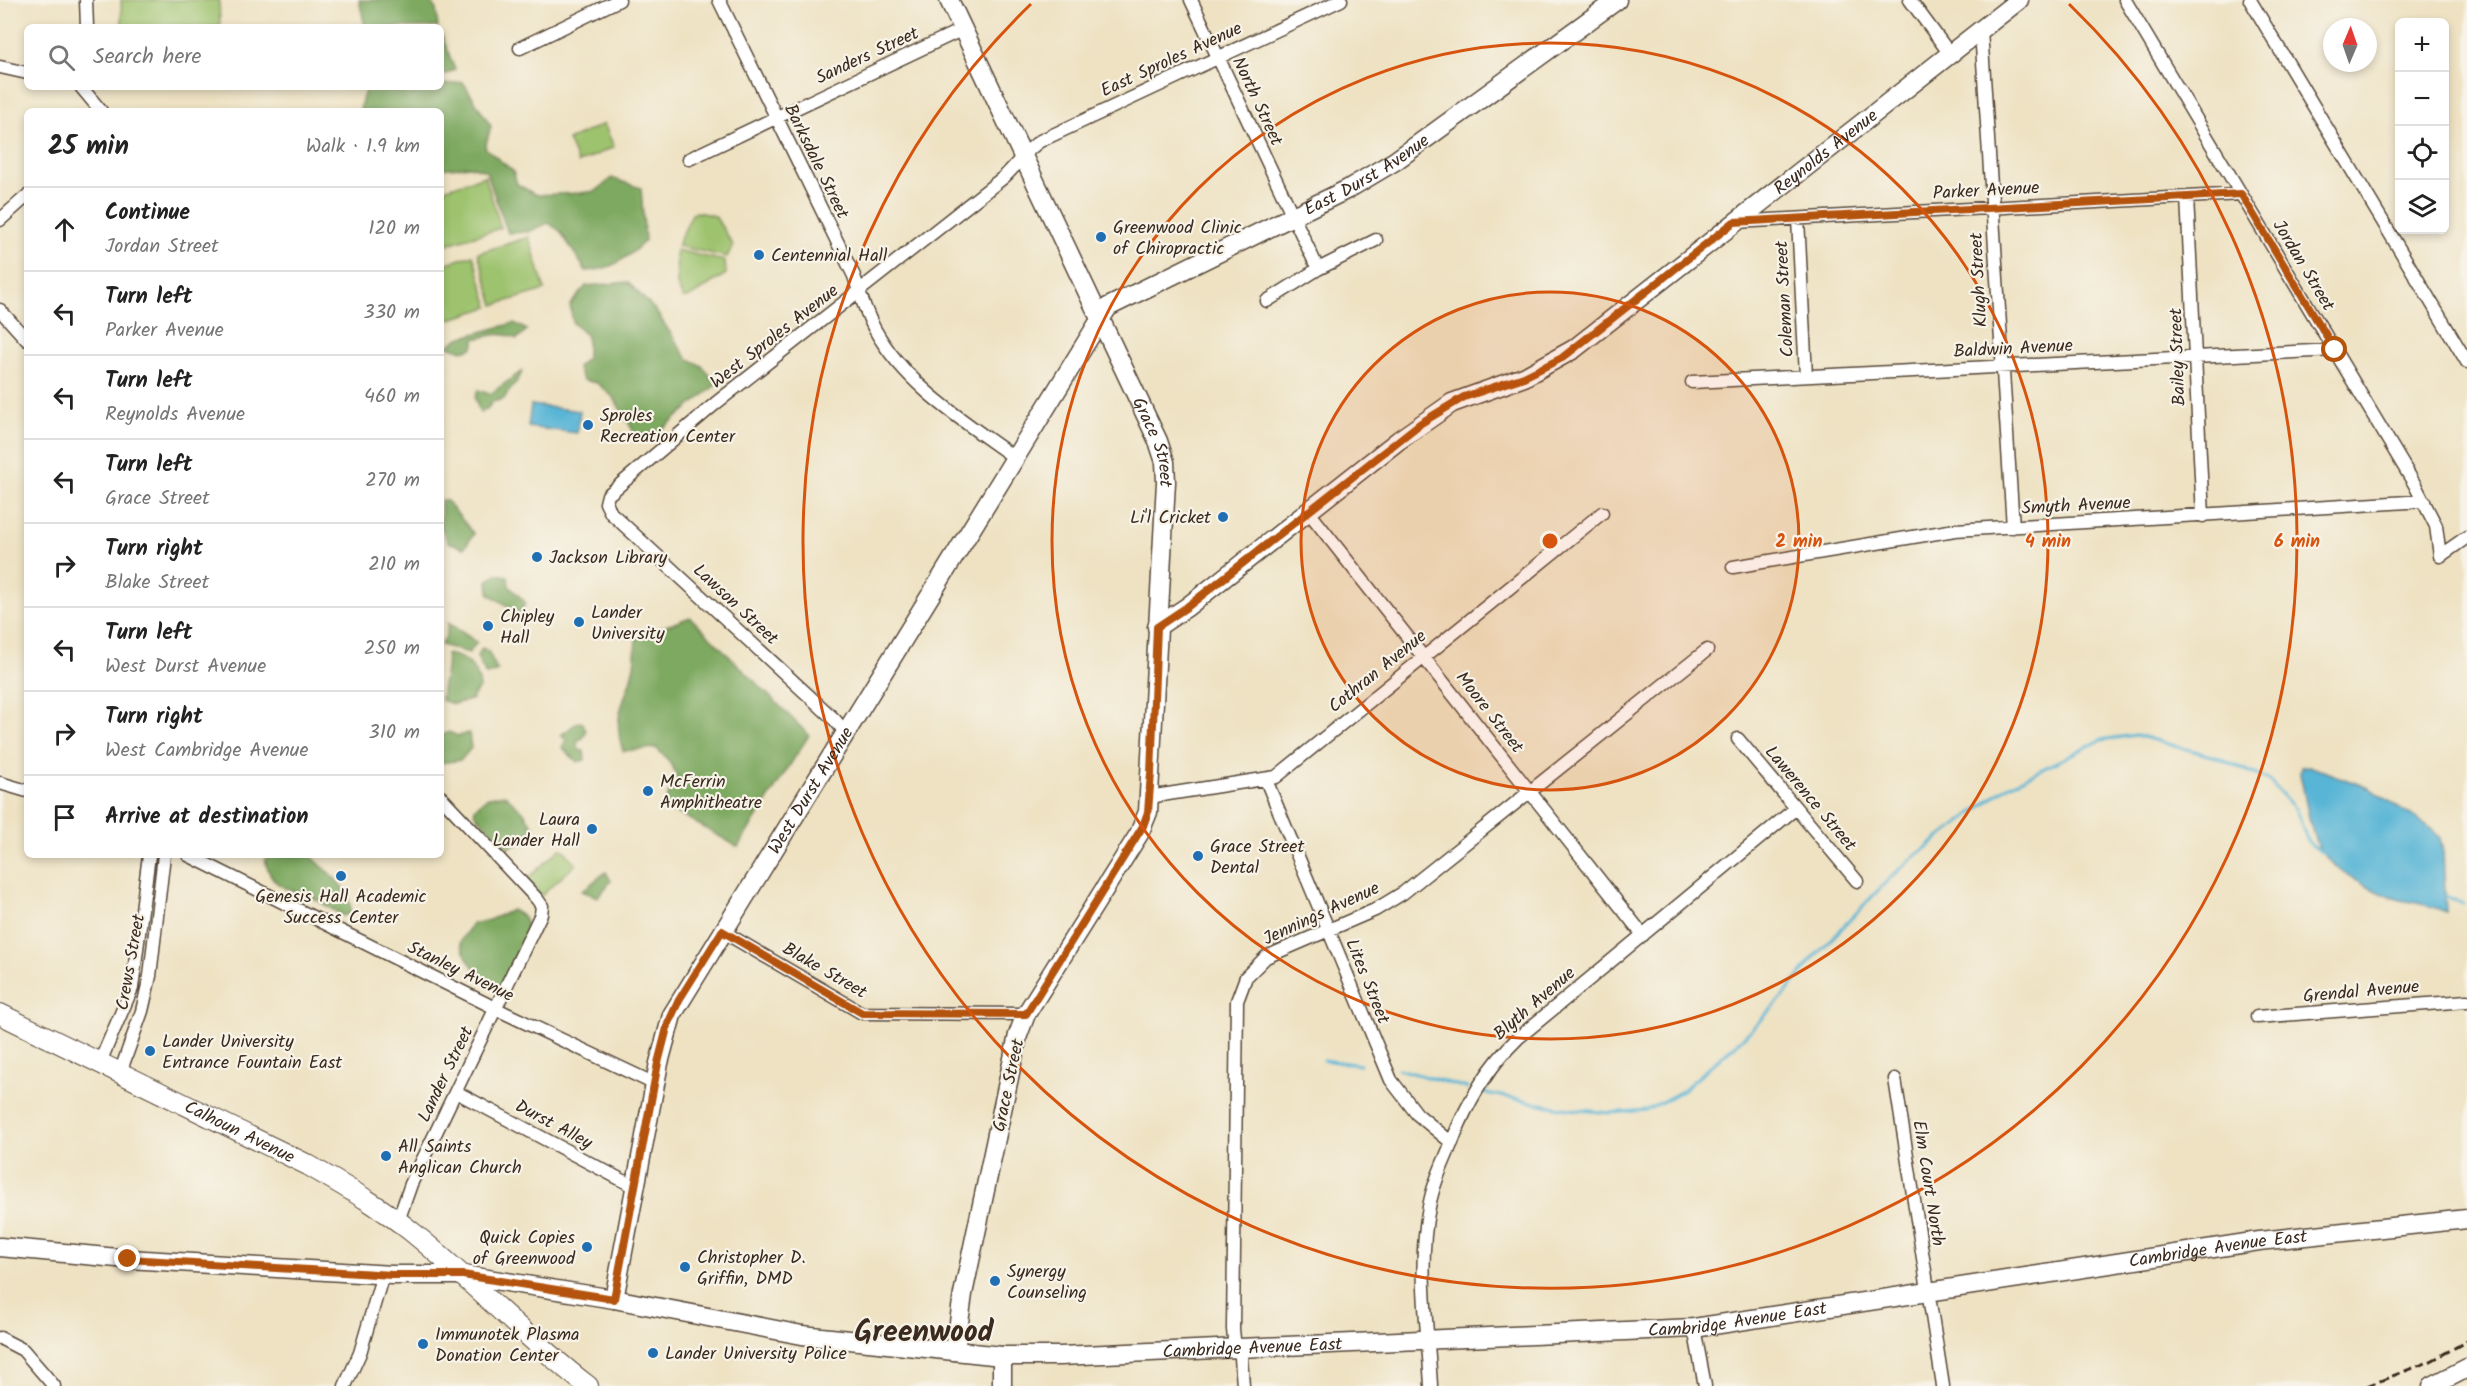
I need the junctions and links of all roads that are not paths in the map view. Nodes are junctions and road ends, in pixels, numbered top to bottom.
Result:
1 (86, 0) edge
2 (619, 0) edge
3 (719, 0) edge
4 (949, 0) edge
5 (1191, 0) edge
6 (1341, 0) edge
7 (1617, 0) edge
8 (1910, 0) edge
9 (2019, 0) edge
10 (2125, 0) edge
11 (2250, 0) edge
12 (87, 24) edge
13 (963, 29) junction
14 (1981, 30) junction
15 (520, 48) dead end
16 (1950, 54) junction
17 (1217, 56) junction
18 (0, 67) edge
19 (24, 72) edge
20 (85, 90) edge
21 (99, 108) edge
22 (776, 117) junction
23 (689, 159) dead end
24 (1023, 159) junction
25 (2241, 194) junction
26 (2187, 197) junction
27 (24, 199) edge
28 (1992, 208) junction
29 (1292, 218) junction
30 (1798, 219) junction
31 (0, 220) edge
32 (1734, 222) junction
33 (1376, 240) dead end
34 (1318, 269) junction
35 (860, 292) junction
36 (1267, 301) dead end
37 (0, 310) edge
38 (1099, 319) junction
39 (24, 337) edge
40 (2335, 350) junction
41 (2195, 357) junction
42 (2467, 362) edge
43 (2001, 367) junction
44 (1806, 376) junction
45 (1692, 382) dead end
46 (1015, 458) junction
47 (606, 500) joint
48 (2424, 501) junction
49 (1308, 511) junction
50 (1602, 513) dead end
51 (2203, 516) junction
52 (2013, 527) junction
53 (2467, 537) edge
54 (1733, 567) dead end
55 (1157, 627) junction
56 (1707, 651) dead end
57 (1424, 657) junction
58 (844, 732) junction
59 (1738, 739) dead end
60 (1266, 780) junction
61 (0, 783) edge
62 (24, 790) edge
63 (1530, 791) junction
64 (1149, 796) junction
65 (444, 800) edge
66 (1797, 808) junction
67 (149, 858) edge
68 (164, 858) edge
69 (194, 858) edge
70 (1857, 881) dead end
71 (1328, 930) junction
72 (722, 931) junction
73 (1643, 934) junction
74 (2467, 1001) edge
75 (497, 1009) junction
76 (0, 1014) edge
77 (1026, 1014) junction
78 (2257, 1017) dead end
79 (100, 1062) junction
80 (120, 1073) junction
81 (1895, 1079) dead end
82 (655, 1084) junction
83 (456, 1092) junction
84 (1452, 1143) junction
85 (635, 1187) junction
86 (2467, 1218) edge
87 (398, 1221) junction
88 (0, 1247) edge
89 (383, 1274) junction
90 (463, 1275) junction
91 (1927, 1293) junction
92 (614, 1299) junction
93 (1694, 1328) junction
94 (0, 1338) edge
95 (1427, 1341) junction
96 (1237, 1349) junction
97 (955, 1351) junction
98 (1002, 1356) junction
99 (2467, 1368) edge
100 (54, 1386) edge
101 (345, 1386) edge
102 (588, 1386) edge
103 (1002, 1386) edge
104 (1243, 1386) edge
105 (1431, 1386) edge
106 (1705, 1386) edge
107 (1943, 1386) edge
108 (2432, 1386) edge

1 - 12 street
2 - 15 street
3 - 22 street, Barksdale Street
4 - 13 main road, Grace Street
5 - 17 street, North Street
6 - 17 street, East Sproles Avenue
7 - 29 main road, East Durst Avenue
8 - 16 street
9 - 14 main road, Reynolds Avenue
10 - 25 street, Jordan Street
11 - 42 street
13 - 22 street, Sanders Street
13 - 24 main road, Grace Street
14 - 16 main road, Reynolds Avenue
14 - 28 street, Klugh Street
16 - 32 main road, Reynolds Avenue
17 - 24 street, East Sproles Avenue
17 - 29 street, North Street
18 - 19 street
20 - 21 street
22 - 23 street, Sanders Street
22 - 35 street, Barksdale Street
24 - 35 street, West Sproles Avenue
24 - 38 main road, Grace Street
25 - 26 street, Parker Avenue
25 - 40 street, Jordan Street
26 - 28 street, Parker Avenue
26 - 41 street, Bailey Street
27 - 31 street
28 - 30 street, Parker Avenue
28 - 43 street, Klugh Street
29 - 34 street, North Street
29 - 38 main road, East Durst Avenue
30 - 32 street, Parker Avenue
30 - 44 street, Coleman Street
32 - 49 main road, Reynolds Avenue
33 - 34 street
34 - 36 street
35 - 46 street, Barksdale Street
35 - 47 street, West Sproles Avenue
37 - 39 street
38 - 46 main road, West Durst Avenue
38 - 55 main road, Grace Street
40 - 41 street, Baldwin Avenue
40 - 48 street, Jordan Street
41 - 43 street, Baldwin Avenue
41 - 51 street, Bailey Street
43 - 44 street, Baldwin Avenue
43 - 52 street, Klugh Street
44 - 45 street, Baldwin Avenue
46 - 58 main road, West Durst Avenue
47 - 58 street, Lawson Street
48 - 51 street, Smyth Avenue
48 - 53 street, Jordan Street
49 - 55 main road, Reynolds Avenue
49 - 57 street, Moore Street
50 - 57 street, Cothran Avenue
51 - 52 street, Smyth Avenue
52 - 54 street, Smyth Avenue
55 - 64 main road, Grace Street
56 - 63 street, Jennings Avenue
57 - 60 street, Cothran Avenue
57 - 63 street, Moore Street
58 - 72 main road, West Durst Avenue
59 - 66 street, Lawerence Street
60 - 64 street, Cothran Avenue
60 - 71 street, Lites Street
61 - 62 street
63 - 71 street, Jennings Avenue
63 - 73 street, Moore Street
64 - 77 main road, Grace Street
65 - 75 street, Lander Street
66 - 70 street, Lawerence Street
66 - 73 street, Blyth Avenue
67 - 79 street, Crews Street
68 - 80 street, Crews Street
69 - 75 street, Stanley Avenue
71 - 84 street, Lites Street
71 - 96 street, Jennings Avenue
72 - 77 street, Blake Street
72 - 82 main road, West Durst Avenue
73 - 84 street, Blyth Avenue
74 - 78 street, Grendal Avenue
75 - 82 street, Stanley Avenue
75 - 83 street, Lander Street
76 - 79 main road, Calhoun Avenue
77 - 97 main road, Grace Street
79 - 80 main road, Calhoun Avenue
80 - 87 main road, Calhoun Avenue
81 - 91 street, Elm Court North
82 - 85 main road, West Durst Avenue
83 - 85 street, Durst Alley
83 - 87 street, Lander Street
84 - 95 street, Blyth Avenue
85 - 92 main road, West Durst Avenue
86 - 91 main road, Cambridge Avenue East
87 - 90 main road, Calhoun Avenue
88 - 89 main road, Cambridge Avenue East
89 - 90 main road, Cambridge Avenue East
89 - 101 street
90 - 92 main road, Cambridge Avenue East
90 - 102 main road, Calhoun Avenue
91 - 93 main road, Cambridge Avenue East
91 - 107 street, Elm Court North
92 - 97 main road, Cambridge Avenue East
93 - 95 main road, Cambridge Avenue East
93 - 106 street
94 - 100 street
95 - 96 main road, Cambridge Avenue East
95 - 105 street, Blyth Avenue
96 - 98 main road, Cambridge Avenue East
96 - 104 street, Jennings Avenue
97 - 98 main road, Cambridge Avenue East
98 - 103 main road
99 - 108 main road

